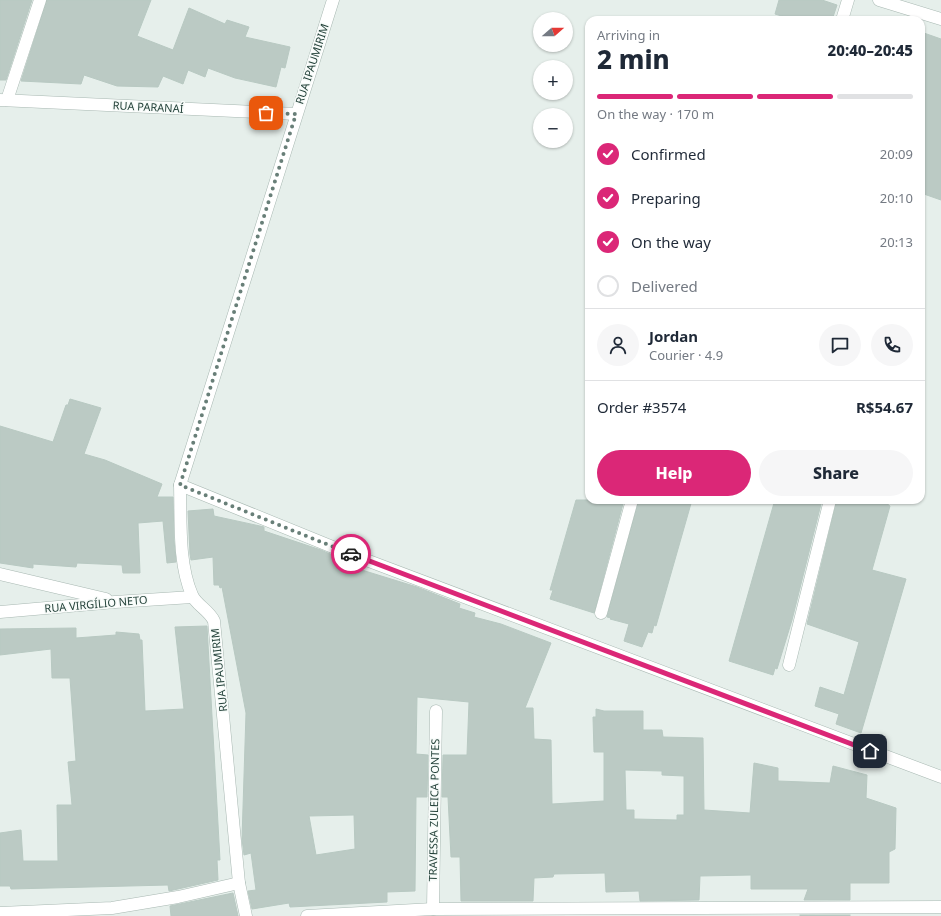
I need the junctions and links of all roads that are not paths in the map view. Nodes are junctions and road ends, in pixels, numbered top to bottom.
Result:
1 (40, 0) edge
2 (333, 0) edge
3 (848, 0) edge
4 (879, 0) edge
5 (843, 16) edge
6 (941, 19) edge
7 (4, 100) edge
8 (296, 114) junction
9 (180, 485) junction
10 (631, 504) edge
11 (829, 504) edge
12 (0, 574) edge
13 (192, 597) junction
14 (115, 602) junction
15 (0, 612) edge
16 (602, 613) dead end
17 (789, 665) dead end
18 (436, 711) dead end
19 (941, 777) edge
20 (239, 883) junction
21 (941, 907) edge
22 (433, 909) junction
23 (0, 913) edge
24 (246, 916) edge
25 (307, 916) edge

1 - 7 street
2 - 8 street, RUA IPAUMIRIM
3 - 5 street
4 - 6 street
7 - 8 street, RUA PARANAÍ
8 - 9 street, RUA IPAUMIRIM
9 - 13 street, RUA IPAUMIRIM
9 - 19 street
10 - 16 street
11 - 17 street
12 - 14 street
13 - 14 street, RUA VIRGÍLIO NETO
13 - 20 street, RUA IPAUMIRIM
14 - 15 street, RUA VIRGÍLIO NETO
18 - 22 street, TRAVESSA ZULEICA PONTES
20 - 23 street
20 - 24 street, RUA IPAUMIRIM
21 - 22 street
22 - 25 street

